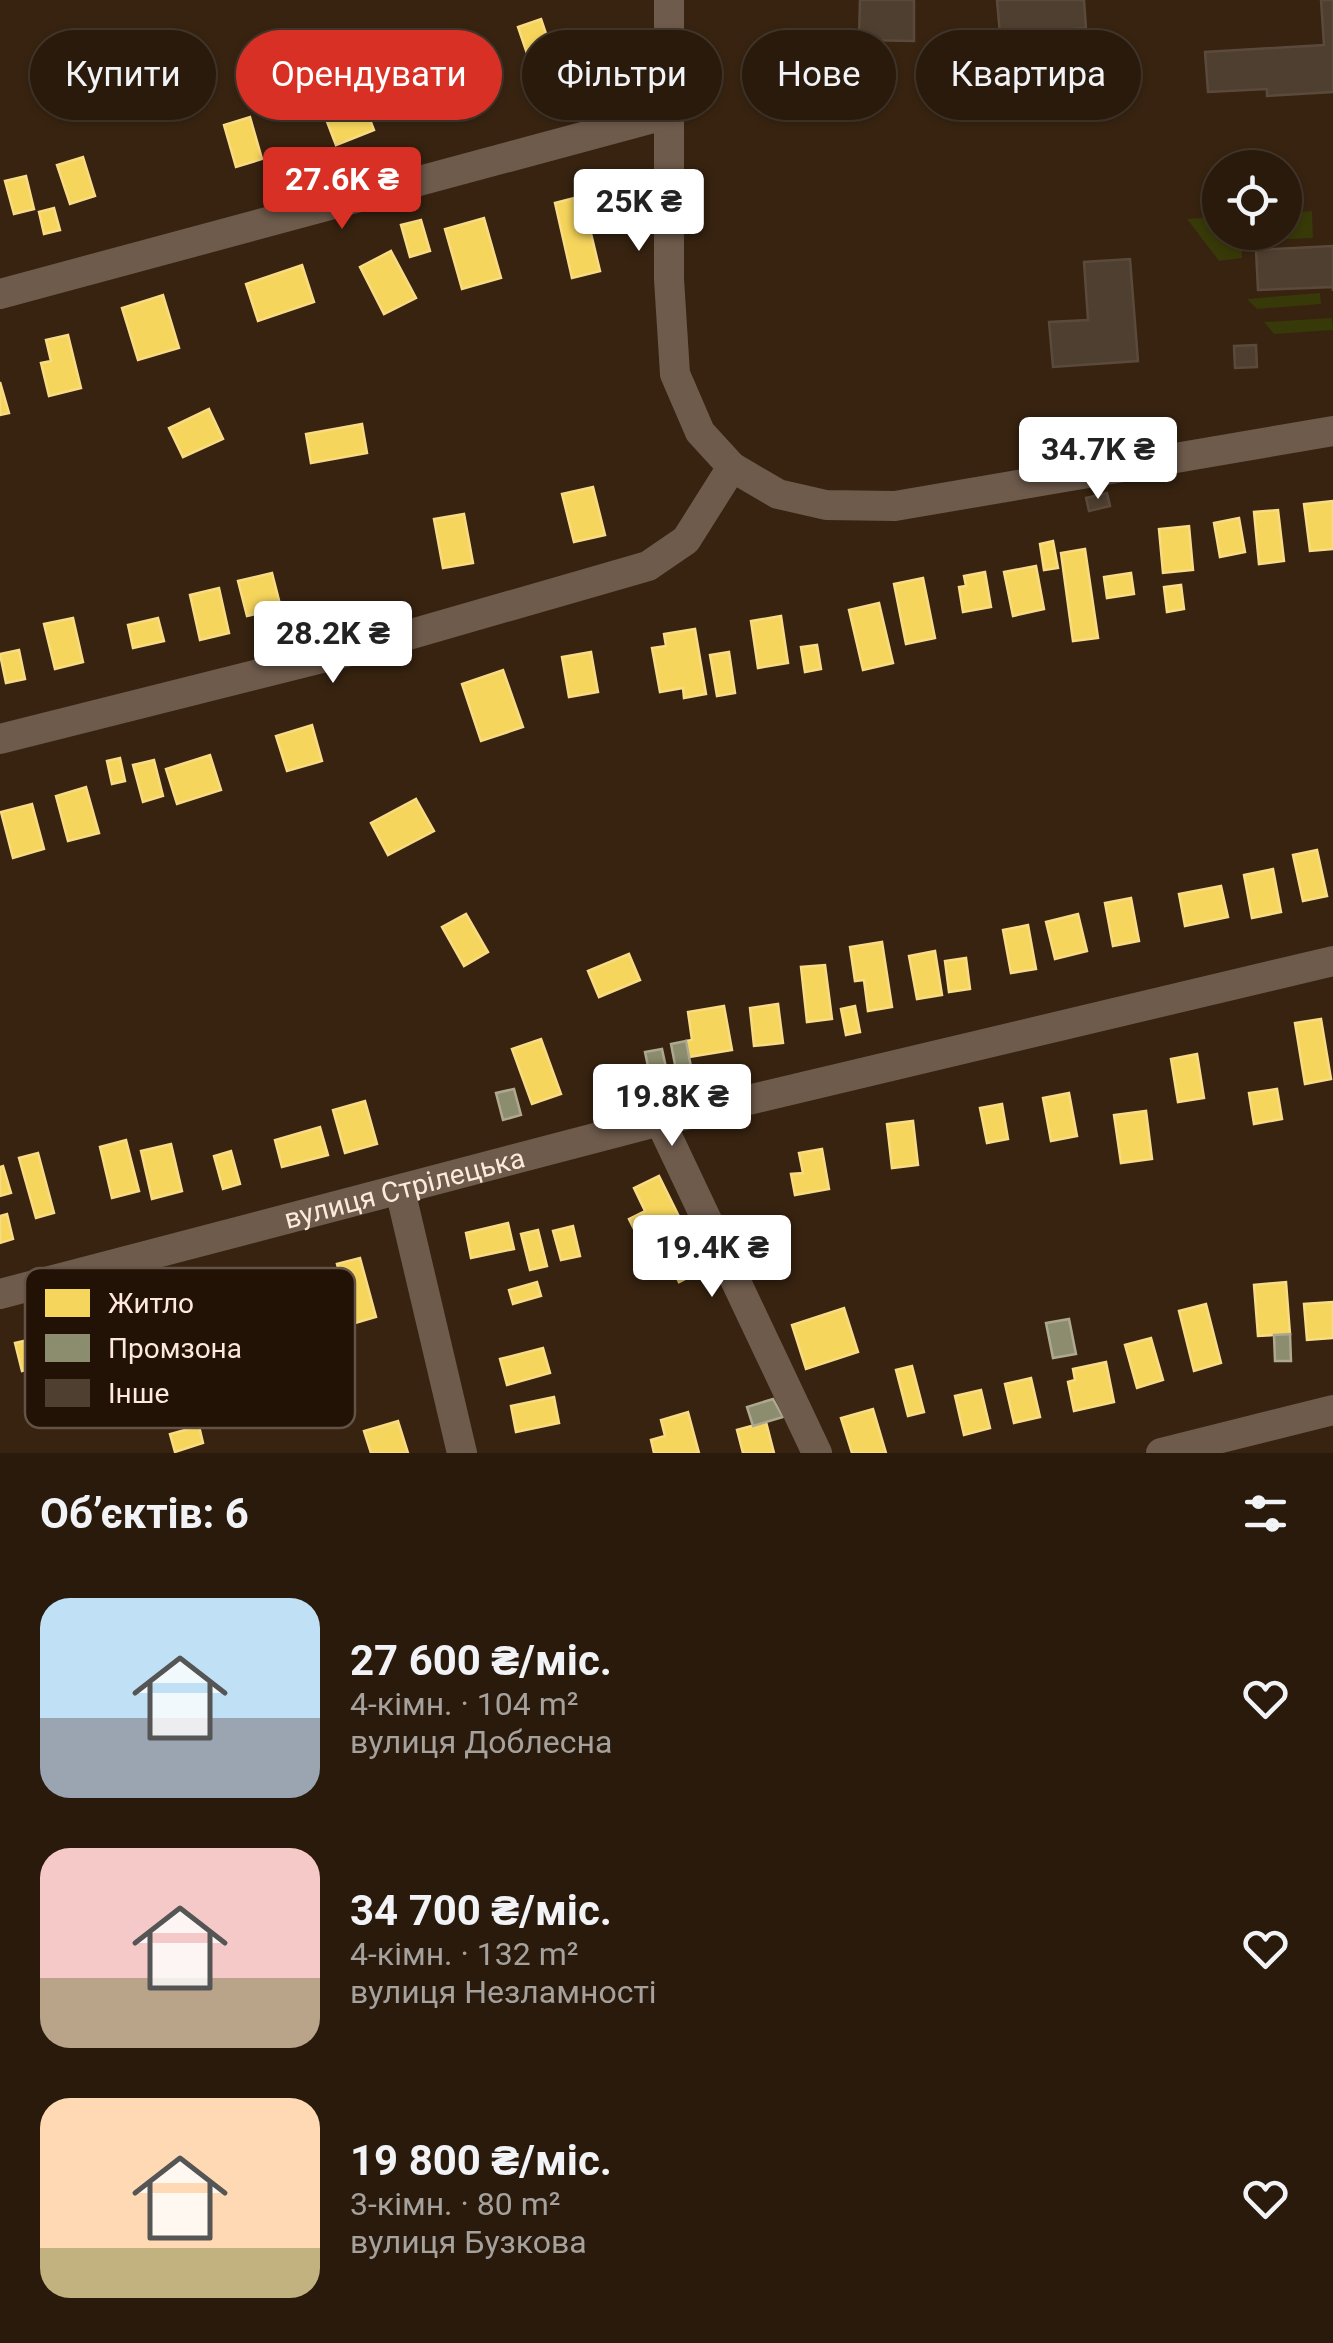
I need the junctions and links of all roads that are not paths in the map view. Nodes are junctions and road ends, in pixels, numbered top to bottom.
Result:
1 (669, 0) edge
2 (669, 30) edge
3 (646, 120) edge
4 (668, 120) edge
5 (0, 294) edge
6 (1333, 431) edge
7 (732, 467) junction
8 (0, 739) edge
9 (1333, 961) edge
10 (660, 1121) junction
11 (400, 1190) junction
12 (100, 1268) edge
13 (25, 1288) edge
14 (0, 1294) edge
15 (1333, 1410) edge
16 (462, 1453) edge
17 (818, 1453) edge
18 (1161, 1453) edge

1 - 2 street
3 - 5 street
4 - 7 street
6 - 7 street
7 - 8 street
9 - 10 street, вулиця Стрілецька
10 - 11 street, вулиця Стрілецька
10 - 17 street
11 - 12 street, вулиця Стрілецька
11 - 16 street
13 - 14 street, вулиця Стрілецька
15 - 18 street

